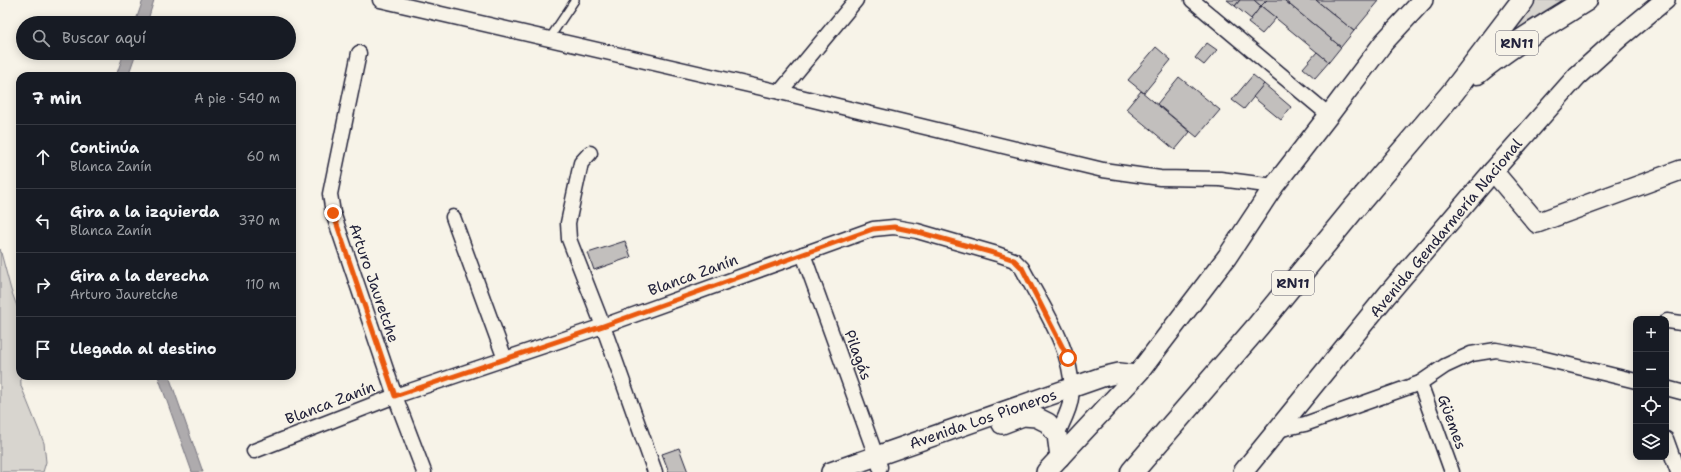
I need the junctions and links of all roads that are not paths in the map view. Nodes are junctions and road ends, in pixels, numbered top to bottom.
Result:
1 (380, 0) edge
2 (575, 0) edge
3 (856, 0) edge
4 (1192, 0) edge
5 (1422, 0) edge
6 (1523, 0) edge
7 (1586, 0) edge
8 (1665, 0) edge
9 (550, 39) junction
10 (359, 53) dead end
11 (780, 92) junction
12 (1453, 92) junction
13 (1329, 115) junction
14 (590, 153) dead end
15 (1681, 170) edge
16 (1493, 171) junction
17 (1274, 186) junction
18 (453, 217) dead end
19 (804, 254) junction
20 (1669, 321) edge
21 (1681, 323) edge
22 (603, 326) junction
23 (505, 359) junction
24 (1136, 375) junction
25 (1633, 380) edge
26 (1420, 383) junction
27 (1072, 387) junction
28 (1669, 389) edge
29 (1681, 392) edge
30 (395, 396) junction
31 (1277, 430) junction
32 (1057, 435) junction
33 (1669, 447) edge
34 (254, 451) dead end
35 (1060, 457) junction
36 (875, 465) edge
37 (424, 472) edge
38 (655, 472) edge
39 (831, 472) edge
40 (1046, 472) edge
41 (1132, 472) edge
42 (1243, 472) edge
43 (1452, 472) edge
44 (1678, 472) edge

1 - 9 street
2 - 9 lane
3 - 11 street
4 - 13 street
5 - 13 main road
6 - 12 highway, RN11
7 - 12 highway, RN11
8 - 16 main road, Avenida Gendarmería Nacional
9 - 11 street
10 - 30 street, Arturo Jauretche
11 - 17 street
12 - 41 highway, RN11
13 - 17 main road
14 - 22 street
15 - 16 main road
16 - 31 main road, Avenida Gendarmería Nacional
17 - 24 main road
18 - 23 street
19 - 22 street, Blanca Zanín
19 - 27 street, Blanca Zanín
19 - 36 street, Pilagás
20 - 21 street
22 - 23 street, Blanca Zanín
22 - 38 street
23 - 30 street, Blanca Zanín
24 - 27 main road, Avenida Los Pioneros
24 - 35 main road
25 - 26 street
26 - 31 street
26 - 43 street, Güemes
27 - 32 street, Blanca Zanín
27 - 36 main road, Avenida Los Pioneros
28 - 29 street
30 - 34 street, Blanca Zanín
30 - 37 street, Arturo Jauretche
31 - 42 main road, Avenida Gendarmería Nacional
32 - 35 main road
32 - 36 main road, Avenida Los Pioneros
33 - 44 street
35 - 40 main road
36 - 39 main road, Avenida Los Pioneros

